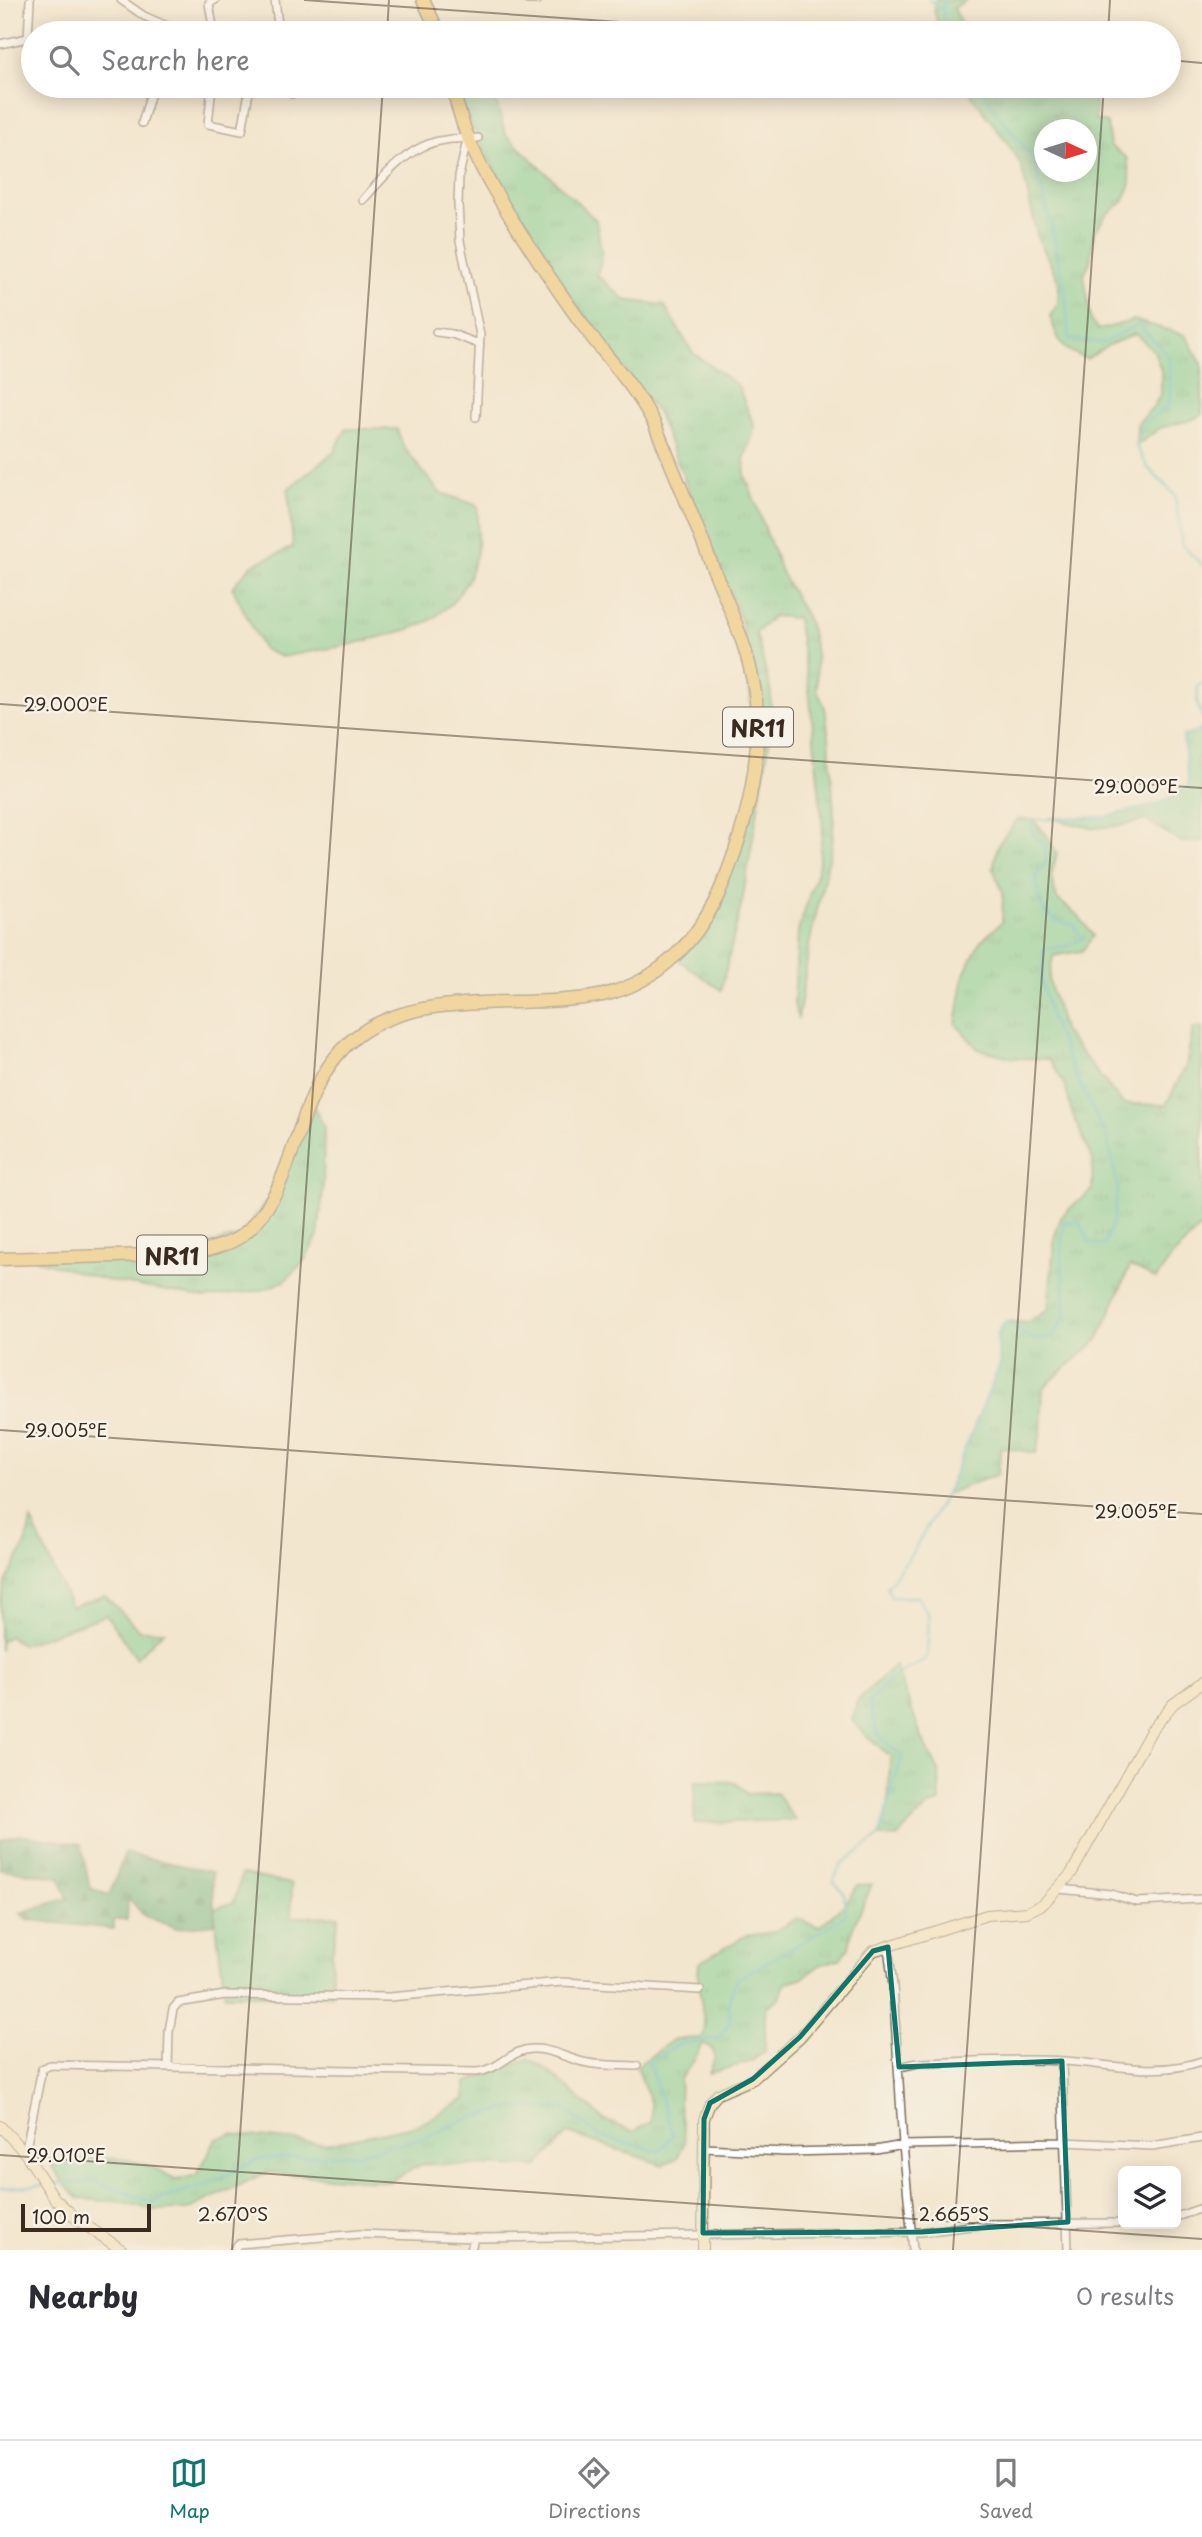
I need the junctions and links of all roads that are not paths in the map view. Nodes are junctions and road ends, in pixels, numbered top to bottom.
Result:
1 (30, 0) edge
2 (121, 0) edge
3 (215, 0) edge
4 (275, 0) edge
5 (423, 0) edge
6 (527, 0) edge
7 (538, 0) edge
8 (29, 21) edge
9 (153, 21) edge
10 (212, 21) edge
11 (278, 21) edge
12 (433, 21) edge
13 (21, 40) edge
14 (0, 44) edge
15 (149, 98) edge
16 (211, 98) edge
17 (248, 98) edge
18 (457, 98) edge
19 (142, 123) dead end
20 (472, 139) junction
21 (363, 200) dead end
22 (436, 332) dead end
23 (479, 344) junction
24 (476, 416) dead end
25 (0, 1259) edge
26 (1202, 1683) edge
27 (1059, 1889) junction
28 (1202, 1899) edge
29 (888, 1947) junction
30 (700, 1990) dead end
31 (1062, 2061) junction
32 (1202, 2061) edge
33 (637, 2066) dead end
34 (167, 2067) junction
35 (899, 2067) junction
36 (0, 2126) edge
37 (1202, 2138) edge
38 (1064, 2142) junction
39 (903, 2145) junction
40 (704, 2148) junction
41 (25, 2153) junction
42 (1202, 2208) edge
43 (1181, 2215) edge
44 (1068, 2222) junction
45 (1118, 2223) edge
46 (911, 2232) junction
47 (703, 2233) junction
48 (474, 2238) junction
49 (122, 2250) edge
50 (234, 2250) edge
51 (471, 2250) edge
52 (702, 2250) edge
53 (913, 2250) edge
54 (1069, 2250) edge

1 - 8 street
2 - 9 street
3 - 10 street
4 - 11 street
5 - 12 highway
6 - 7 street
13 - 14 street
15 - 19 street
16 - 17 street
18 - 20 highway, NR11
20 - 21 street
20 - 23 street
20 - 25 highway, NR11
22 - 23 street
23 - 24 street
26 - 27 street
27 - 28 street
27 - 29 street
29 - 35 street
29 - 40 street
30 - 34 street
31 - 32 street
31 - 35 street
31 - 38 street
33 - 34 street
34 - 41 street
35 - 39 street
36 - 41 street
37 - 38 street
38 - 39 street
38 - 44 street
39 - 40 street
39 - 46 street
40 - 47 street
41 - 49 street
42 - 43 street
44 - 45 street
44 - 46 street
44 - 54 street
46 - 47 street
46 - 53 street
47 - 48 street
47 - 52 street
48 - 50 street
48 - 51 street

